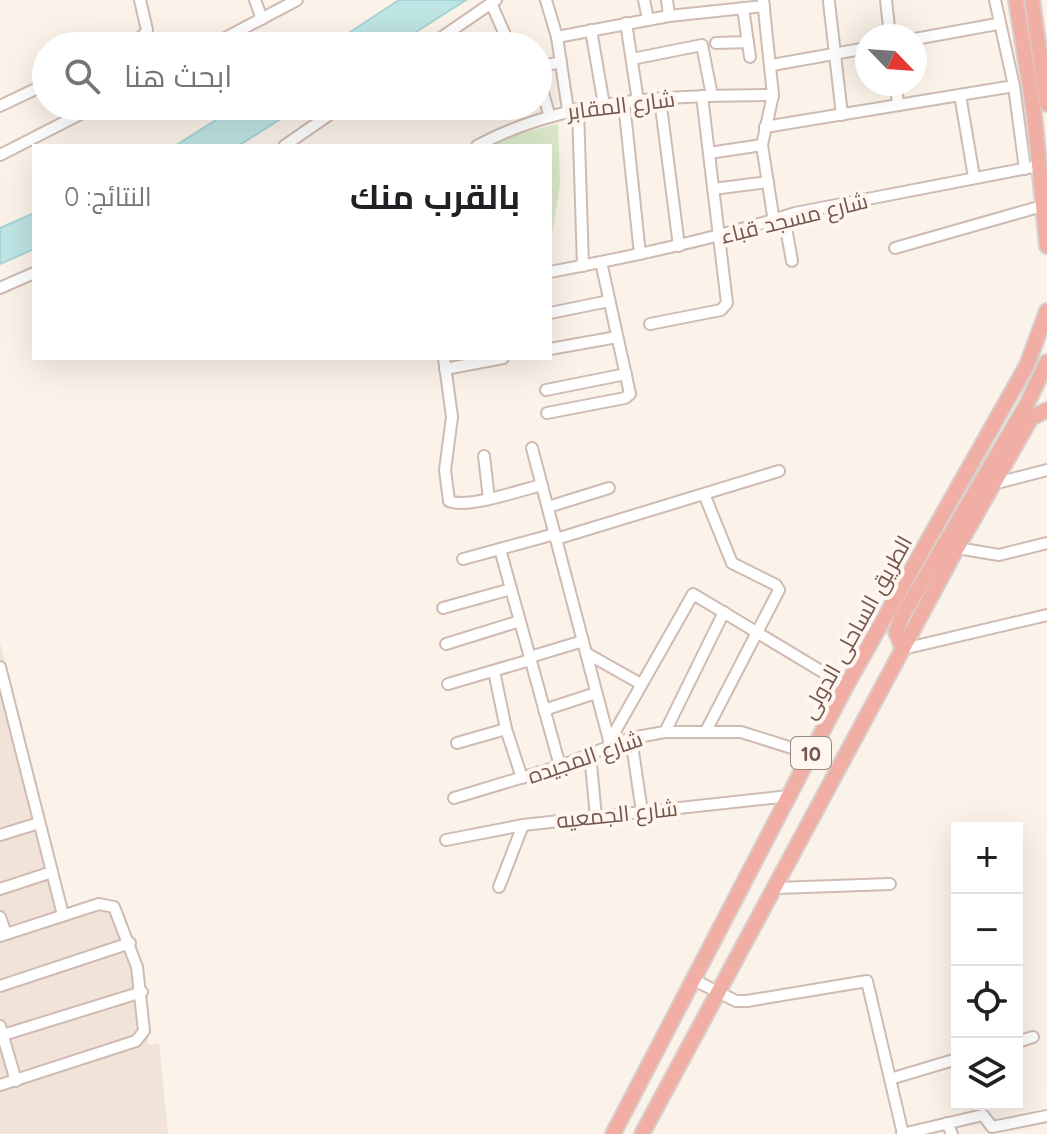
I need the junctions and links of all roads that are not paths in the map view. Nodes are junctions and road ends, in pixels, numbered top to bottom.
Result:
1 (140, 0) edge
2 (255, 0) edge
3 (297, 0) edge
4 (546, 0) edge
5 (644, 0) edge
6 (667, 0) edge
7 (886, 0) edge
8 (995, 0) edge
9 (1016, 0) edge
10 (1032, 0) edge
11 (494, 2) edge
12 (829, 2) dead end
13 (764, 3) edge
14 (743, 8) junction
15 (669, 16) junction
16 (262, 19) junction
17 (648, 19) junction
18 (626, 23) junction
19 (889, 24) edge
20 (997, 24) junction
21 (591, 30) junction
22 (146, 32) edge
23 (237, 32) edge
24 (450, 32) edge
25 (505, 32) edge
26 (557, 37) junction
27 (927, 37) edge
28 (748, 42) junction
29 (716, 43) dead end
30 (855, 50) edge
31 (835, 54) junction
32 (750, 57) dead end
33 (632, 59) junction
34 (561, 62) junction
35 (552, 64) edge
36 (772, 65) junction
37 (1014, 86) junction
38 (32, 91) edge
39 (773, 95) junction
40 (960, 95) junction
41 (707, 96) junction
42 (897, 96) edge
43 (660, 99) junction
44 (638, 101) junction
45 (624, 103) junction
46 (1047, 104) edge
47 (604, 105) junction
48 (898, 105) junction
49 (0, 106) edge
50 (573, 109) junction
51 (552, 113) edge
52 (842, 115) junction
53 (69, 120) edge
54 (322, 120) edge
55 (536, 120) edge
56 (765, 127) junction
57 (287, 144) edge
58 (482, 144) edge
59 (762, 145) junction
60 (709, 153) junction
61 (0, 155) edge
62 (1032, 168) junction
63 (974, 177) junction
64 (768, 182) junction
65 (713, 189) junction
66 (1042, 206) junction
67 (779, 219) junction
68 (719, 236) junction
69 (679, 246) junction
70 (1047, 246) edge
71 (895, 248) dead end
72 (640, 254) junction
73 (792, 261) dead end
74 (601, 262) junction
75 (583, 266) junction
76 (552, 272) edge
77 (32, 274) edge
78 (0, 288) edge
79 (609, 301) junction
80 (1047, 311) edge
81 (552, 313) edge
82 (650, 324) dead end
83 (617, 337) junction
84 (552, 349) edge
85 (468, 361) edge
86 (1047, 362) edge
87 (445, 363) edge
88 (626, 374) junction
89 (546, 390) dead end
90 (1047, 410) edge
91 (547, 413) dead end
92 (532, 448) dead end
93 (484, 456) dead end
94 (1047, 470) edge
95 (779, 471) dead end
96 (993, 484) junction
97 (542, 485) junction
98 (609, 488) dead end
99 (704, 494) junction
100 (489, 499) junction
101 (548, 507) junction
102 (555, 536) junction
103 (1047, 543) edge
104 (957, 548) junction
105 (500, 549) junction
106 (463, 559) dead end
107 (511, 589) junction
108 (443, 608) dead end
109 (724, 612) junction
110 (1047, 615) edge
111 (520, 621) junction
112 (758, 632) junction
113 (446, 644) dead end
114 (584, 647) junction
115 (903, 649) junction
116 (530, 658) junction
117 (0, 667) edge
118 (494, 671) junction
119 (448, 684) dead end
120 (641, 684) junction
121 (846, 686) junction
122 (596, 693) junction
123 (544, 710) junction
124 (506, 729) junction
125 (706, 731) junction
126 (665, 732) junction
127 (631, 738) junction
128 (457, 743) dead end
129 (610, 744) junction
130 (590, 754) junction
131 (811, 754) junction
132 (560, 766) junction
133 (522, 778) junction
134 (789, 796) junction
135 (454, 798) dead end
136 (642, 812) junction
137 (596, 817) junction
138 (39, 823) junction
139 (523, 825) junction
140 (0, 835) edge
141 (446, 840) dead end
142 (52, 872) junction
143 (890, 884) dead end
144 (499, 887) dead end
145 (777, 888) junction
146 (0, 889) edge
147 (63, 915) junction
148 (0, 917) edge
149 (3, 935) edge
150 (130, 943) junction
151 (694, 980) junction
152 (0, 986) edge
153 (142, 992) junction
154 (719, 993) junction
155 (1, 1031) edge
156 (1033, 1037) dead end
157 (1023, 1040) edge
158 (951, 1061) edge
159 (890, 1079) junction
160 (16, 1081) junction
161 (0, 1085) edge
162 (1047, 1116) edge
163 (947, 1123) junction
164 (613, 1134) edge
165 (642, 1134) edge
166 (902, 1134) edge
167 (952, 1134) edge

1 - 22 street
2 - 16 street
3 - 16 street
4 - 26 street
5 - 17 street
6 - 15 street
7 - 19 street
8 - 20 street
9 - 62 highway
10 - 46 highway
11 - 24 street
11 - 25 street
12 - 31 street
13 - 14 street
13 - 36 street
14 - 15 street
14 - 28 street
15 - 17 street
16 - 23 street
17 - 18 street
18 - 21 street
18 - 33 street
20 - 27 street
20 - 37 street
21 - 26 street
21 - 47 street
26 - 34 street
28 - 29 street
28 - 32 street
30 - 31 street
31 - 36 street
31 - 52 street
33 - 41 street
33 - 44 street
34 - 35 street
34 - 50 street
36 - 39 street
37 - 40 street
37 - 62 street
38 - 49 street
39 - 41 street, شارع المقابر
39 - 56 street
40 - 48 street
40 - 63 street
41 - 43 street, شارع المقابر
41 - 60 street
42 - 48 street
43 - 44 street, شارع المقابر
43 - 69 street
44 - 45 street, شارع المقابر
45 - 47 street, شارع المقابر
45 - 72 street
47 - 50 street, شارع المقابر
48 - 52 street
50 - 51 street, شارع المقابر
50 - 75 street
52 - 56 street
53 - 61 street
54 - 57 street
55 - 58 street, شارع المقابر
56 - 59 street
59 - 60 street
59 - 64 street
60 - 65 street
62 - 63 street, شارع مسجد قباء
62 - 66 highway
63 - 67 street, شارع مسجد قباء
64 - 65 street
64 - 67 street
65 - 68 street
66 - 70 highway
66 - 71 street
67 - 68 street, شارع مسجد قباء
67 - 73 street
68 - 69 street, شارع مسجد قباء
68 - 82 street
69 - 72 street, شارع مسجد قباء
72 - 74 street, شارع مسجد قباء
74 - 75 street, شارع مسجد قباء
74 - 79 street
75 - 76 street, شارع مسجد قباء
77 - 78 street
79 - 81 street
79 - 83 street
80 - 121 highway, الطريق الساحلى الدولى / 10
83 - 84 street
83 - 88 street
85 - 87 street
86 - 115 highway
87 - 100 street
88 - 89 street
88 - 91 street
90 - 96 highway, 10
92 - 97 street
93 - 100 street
94 - 96 street
95 - 99 street
96 - 104 highway, 10
97 - 100 street
97 - 101 street
98 - 101 street
99 - 102 street
99 - 112 street
101 - 102 street
102 - 105 street
102 - 114 street
103 - 104 street
104 - 115 highway, 10
105 - 106 street
105 - 107 street
107 - 108 street
107 - 111 street
109 - 112 street
109 - 120 street
109 - 126 street
110 - 115 street
111 - 113 street
111 - 116 street
112 - 121 street
112 - 125 street
114 - 116 street
114 - 120 street
114 - 122 street
115 - 145 highway, 10
116 - 118 street
116 - 123 street
117 - 138 street
118 - 119 street
118 - 124 street
120 - 129 street
121 - 131 highway, الطريق الساحلى الدولى / 10
122 - 123 street
122 - 129 street
123 - 132 street
124 - 128 street
124 - 133 street
125 - 126 street, شارع المجيده
125 - 131 street, شارع المجيده
126 - 127 street, شارع المجيده
127 - 129 street, شارع المجيده
127 - 136 street
129 - 130 street, شارع المجيده
130 - 132 street, شارع المجيده
130 - 137 street
131 - 134 highway, الطريق الساحلى الدولى / 10
132 - 133 street, شارع المجيده
133 - 135 street, شارع المجيده
134 - 136 street, شارع الجمعيه
134 - 151 highway, الطريق الساحلى الدولى / 10
136 - 137 street, شارع الجمعيه
137 - 139 street, شارع الجمعيه
138 - 140 street
138 - 142 street
139 - 141 street, شارع الجمعيه
139 - 144 street
142 - 146 street
142 - 147 street
143 - 145 street
145 - 154 highway, 10
147 - 149 street
147 - 150 street
148 - 149 street
150 - 152 street
150 - 153 street
151 - 154 street
151 - 164 highway, الطريق الساحلى الدولى / 10
153 - 155 street
153 - 160 street
154 - 159 street
154 - 165 highway, 10
155 - 160 street
156 - 157 street
158 - 159 street
159 - 166 street
160 - 161 street
162 - 163 street
163 - 166 street
163 - 167 street

